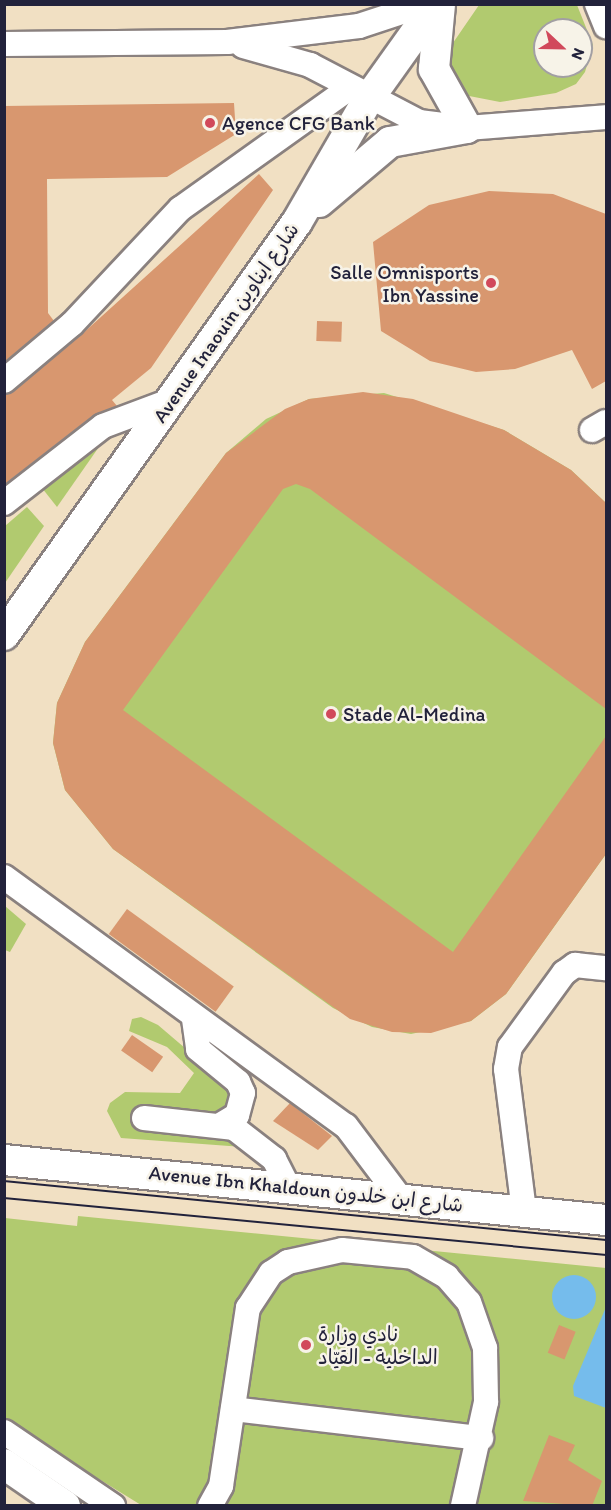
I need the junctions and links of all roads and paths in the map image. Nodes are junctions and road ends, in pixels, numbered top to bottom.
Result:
1 (426, 4) edge
2 (438, 4) edge
3 (597, 4) edge
4 (606, 26) edge
5 (227, 42) junction
6 (4, 44) edge
7 (360, 93) junction
8 (606, 117) edge
9 (467, 128) junction
10 (297, 222) junction
11 (4, 381) edge
12 (171, 401) junction
13 (4, 502) edge
14 (4, 635) edge
15 (4, 877) edge
16 (606, 968) edge
17 (194, 1018) junction
18 (144, 1118) dead end
19 (222, 1124) junction
20 (4, 1160) edge
21 (289, 1188) junction
22 (401, 1199) junction
23 (524, 1211) junction
24 (606, 1220) edge
25 (233, 1409) junction
26 (4, 1432) edge
27 (481, 1438) junction
28 (4, 1464) edge
29 (65, 1506) edge
30 (113, 1506) edge
31 (210, 1506) edge
32 (463, 1506) edge

1 - 5 street
2 - 7 main road, Avenue Inaouin شارع ايناوين
2 - 9 main road
3 - 4 street
5 - 6 street
5 - 7 street
7 - 9 street
7 - 10 main road, Avenue Inaouin شارع ايناوين
7 - 11 street
8 - 9 street
9 - 10 main road
10 - 12 main road, Avenue Inaouin شارع ايناوين
12 - 13 street
12 - 14 main road, Avenue Inaouin شارع ايناوين
15 - 17 street
16 - 23 street
17 - 19 street
17 - 22 street
18 - 19 street
19 - 21 street
20 - 21 main road, Avenue Ibn Khaldoun شارع ابن خلدون
21 - 22 main road, Avenue Ibn Khaldoun شارع ابن خلدون
22 - 23 main road, Avenue Ibn Khaldoun شارع ابن خلدون
23 - 24 main road, Avenue Ibn Khaldoun شارع ابن خلدون
25 - 27 street
25 - 27 street
25 - 31 street
26 - 30 street
27 - 32 street
28 - 29 main road

